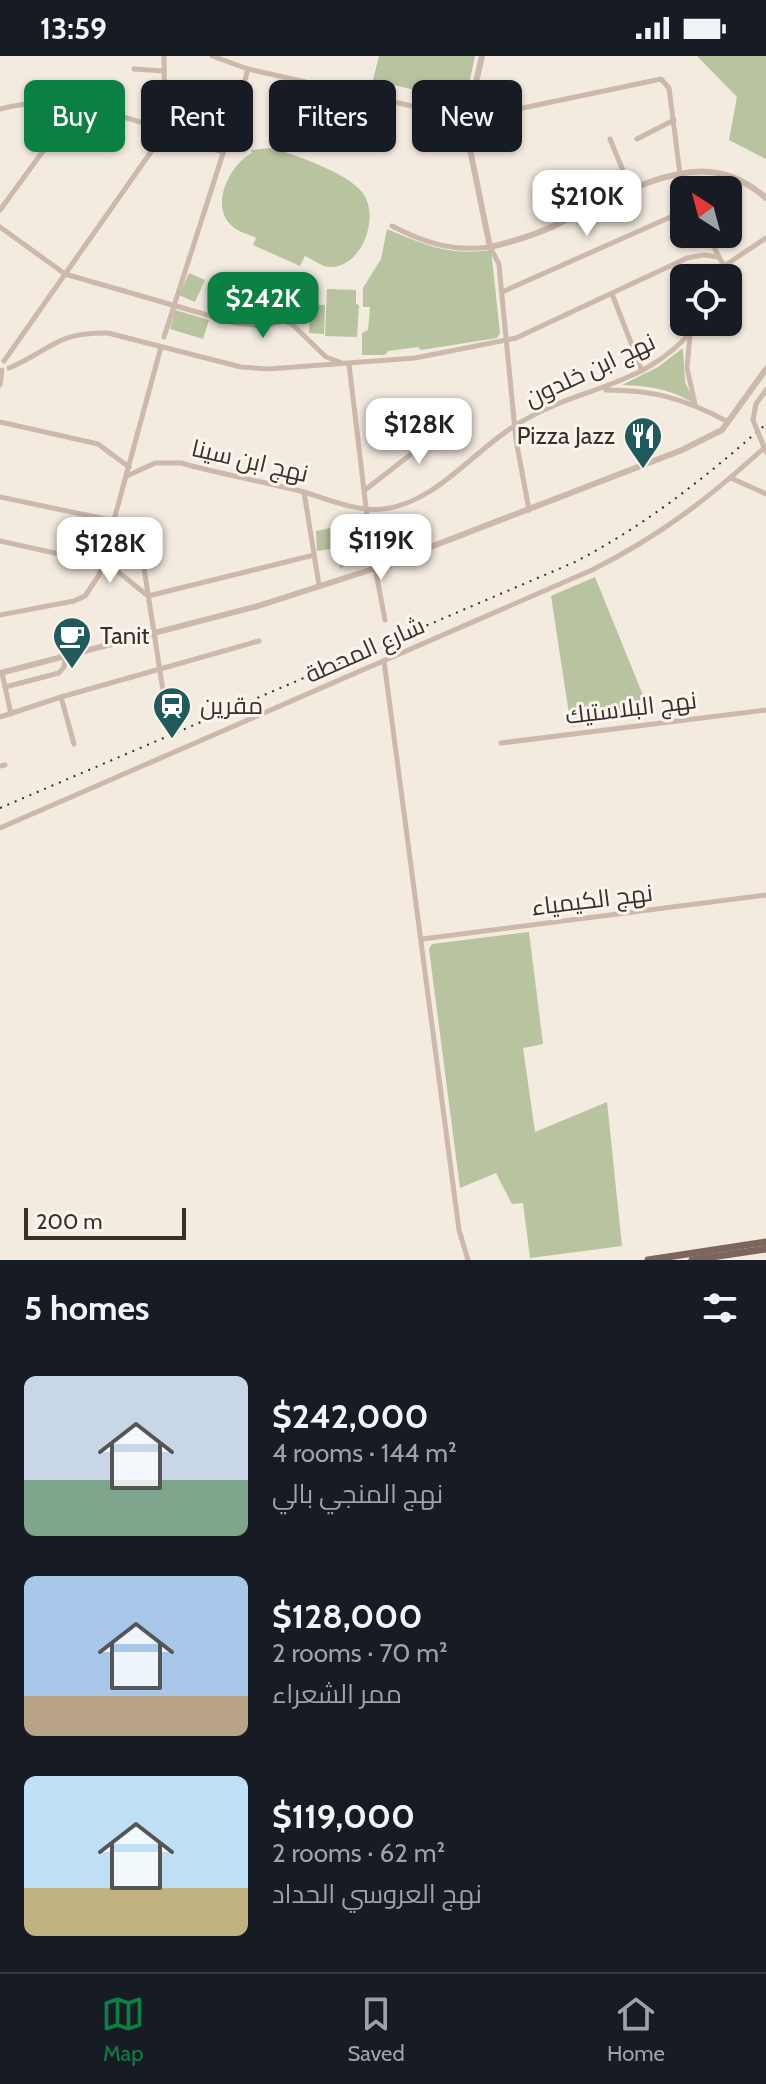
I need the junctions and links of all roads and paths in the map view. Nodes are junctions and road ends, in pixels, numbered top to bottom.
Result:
1 (164, 56) edge
2 (212, 56) edge
3 (482, 56) edge
4 (134, 69) dead end
5 (248, 69) junction
6 (164, 71) junction
7 (165, 80) edge
8 (245, 80) edge
9 (477, 80) edge
10 (24, 105) edge
11 (412, 106) edge
12 (522, 106) edge
13 (0, 109) edge
14 (674, 120) junction
15 (610, 139) dead end
16 (637, 139) dead end
17 (42, 152) edge
18 (151, 152) edge
19 (223, 152) edge
20 (471, 152) edge
21 (473, 152) edge
22 (473, 161) junction
23 (680, 174) junction
24 (632, 191) junction
25 (765, 194) edge
26 (0, 210) edge
27 (670, 217) edge
28 (392, 226) dead end
29 (0, 227) edge
30 (766, 238) edge
31 (490, 247) junction
32 (714, 248) edge
33 (718, 257) junction
34 (723, 264) edge
35 (727, 264) edge
36 (65, 274) junction
37 (502, 292) junction
38 (612, 294) junction
39 (176, 304) junction
40 (689, 336) edge
41 (690, 336) edge
42 (164, 337) dead end
43 (508, 341) junction
44 (161, 347) junction
45 (348, 364) junction
46 (3, 366) edge
47 (766, 369) edge
48 (642, 371) junction
49 (0, 385) edge
50 (601, 390) junction
51 (766, 390) edge
52 (695, 404) junction
53 (456, 419) dead end
54 (0, 422) edge
55 (728, 422) junction
56 (517, 424) junction
57 (766, 449) edge
58 (129, 467) junction
59 (127, 476) junction
60 (731, 478) junction
61 (364, 490) junction
62 (304, 492) junction
63 (766, 494) edge
64 (0, 497) edge
65 (365, 508) junction
66 (529, 510) junction
67 (115, 521) junction
68 (0, 541) edge
69 (314, 555) junction
70 (104, 564) junction
71 (376, 568) junction
72 (319, 585) junction
73 (148, 596) junction
74 (0, 615) edge
75 (385, 620) dead end
76 (155, 632) junction
77 (259, 641) dead end
78 (65, 656) junction
79 (384, 661) junction
80 (159, 669) junction
81 (1, 673) edge
82 (5, 687) junction
83 (61, 697) junction
84 (164, 697) dead end
85 (766, 710) edge
86 (11, 714) junction
87 (0, 717) edge
88 (501, 743) dead end
89 (74, 744) dead end
90 (0, 828) edge
91 (766, 895) edge
92 (422, 939) junction
93 (766, 1242) edge
94 (766, 1249) edge
95 (468, 1260) edge
96 (648, 1260) edge
97 (692, 1260) edge

1 - 6 street
2 - 5 street
3 - 9 street
4 - 6 street
5 - 8 street
5 - 11 street
6 - 7 street
10 - 13 street
12 - 14 street
14 - 16 street
14 - 23 street
15 - 24 street
17 - 26 street
18 - 36 street
19 - 39 street
20 - 22 street
21 - 22 street
22 - 31 street
23 - 24 street
23 - 25 street
24 - 31 street
27 - 37 street
28 - 31 street
29 - 36 street
30 - 35 street
31 - 37 street
32 - 33 street
33 - 34 street
33 - 38 street
36 - 39 street
36 - 46 street
37 - 43 street
38 - 43 street
38 - 48 street
39 - 42 street
39 - 45 street
40 - 48 street, نهج ابن خلدون
41 - 52 street
43 - 45 street
43 - 56 street
44 - 45 street
44 - 46 street
44 - 58 street
45 - 61 street
46 - 49 street
47 - 55 street
48 - 50 street, نهج ابن خلدون
50 - 52 street
50 - 56 street, نهج ابن خلدون
51 - 57 street, bridge
52 - 55 street
53 - 61 street
54 - 58 street
55 - 66 street
56 - 65 street, نهج ابن خلدون
56 - 66 street
57 - 60 street, شارع المحطة
58 - 59 street
59 - 62 street, نهج ابن سينا
59 - 67 street
60 - 63 street
60 - 79 street, شارع المحطة
61 - 65 street
62 - 65 street, نهج ابن سينا
62 - 69 street
64 - 67 street
65 - 71 street
66 - 71 street
67 - 70 street
67 - 73 street
68 - 70 street
69 - 72 street
69 - 73 street
70 - 73 street
70 - 74 street
71 - 72 street
71 - 75 street
72 - 76 street
73 - 76 street
76 - 78 street
76 - 80 street
77 - 80 street
78 - 81 street
78 - 82 street
79 - 90 street, شارع المحطة
79 - 92 street
80 - 83 street
80 - 84 street
81 - 82 street
82 - 86 street
83 - 86 street
83 - 89 street
85 - 88 street, نهج البلاستيك
86 - 87 street
91 - 92 street, نهج الكيمياء
92 - 95 street
93 - 96 main road
94 - 97 main road

